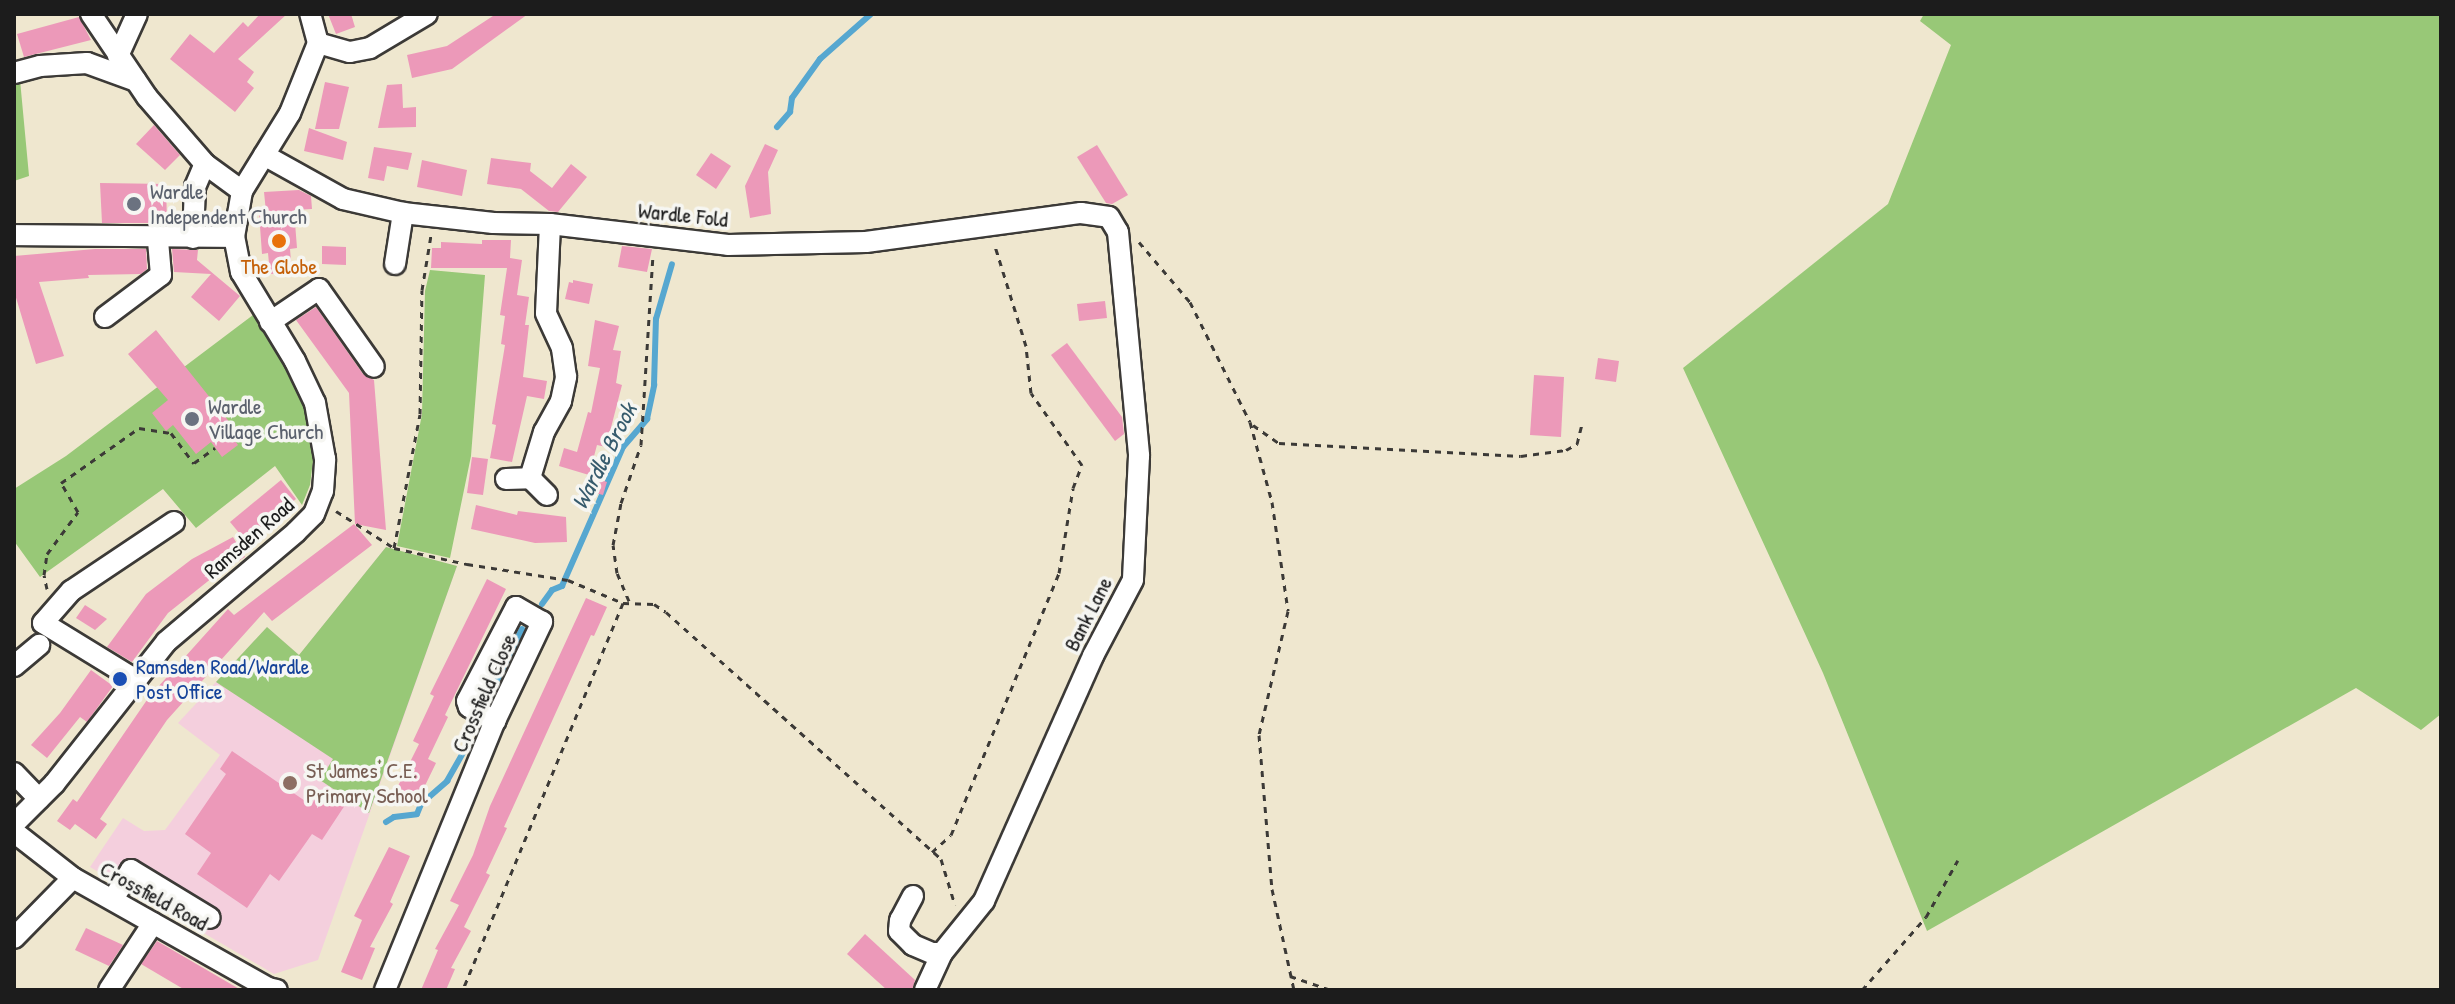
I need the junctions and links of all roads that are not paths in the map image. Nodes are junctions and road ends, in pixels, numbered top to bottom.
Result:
1 (91, 14) edge
2 (137, 14) edge
3 (310, 14) edge
4 (427, 14) edge
5 (318, 43) junction
6 (118, 56) junction
7 (14, 73) edge
8 (136, 81) junction
9 (264, 155) junction
10 (205, 164) junction
11 (242, 191) junction
12 (403, 213) junction
13 (550, 224) junction
14 (1114, 224) joint
15 (14, 235) edge
16 (234, 237) junction
17 (193, 238) junction
18 (158, 239) junction
19 (395, 264) dead end
20 (105, 317) dead end
21 (270, 322) junction
22 (374, 367) dead end
23 (530, 478) junction
24 (506, 479) dead end
25 (547, 495) dead end
26 (174, 522) dead end
27 (39, 645) dead end
28 (14, 666) edge
29 (136, 680) junction
30 (495, 721) junction
31 (14, 773) edge
32 (39, 799) junction
33 (14, 824) edge
34 (14, 832) edge
35 (73, 878) junction
36 (913, 896) dead end
37 (113, 899) junction
38 (210, 918) dead end
39 (153, 923) junction
40 (14, 938) edge
41 (942, 953) junction
42 (110, 990) edge
43 (277, 990) edge
44 (385, 990) edge
45 (925, 990) edge

1 - 6 street
2 - 6 street
3 - 5 street
4 - 5 street
5 - 9 street, Ramsden Road
6 - 8 street
7 - 8 street
8 - 10 street
9 - 11 street, Ramsden Road
9 - 12 street, Wardle Fold
10 - 11 street
10 - 17 street
11 - 16 street, Ramsden Road
12 - 13 street, Wardle Fold
12 - 19 street
13 - 14 street, Wardle Fold
13 - 23 street
14 - 41 street, Bank Lane
15 - 18 street
16 - 17 street
16 - 21 street, Ramsden Road
17 - 18 street
18 - 20 street
21 - 22 street
21 - 29 street, Ramsden Road
23 - 24 street
23 - 25 street
26 - 29 street
27 - 28 street
29 - 32 street, Ramsden Road
30 - 30 street, Crossfield Close
30 - 44 street, Crossfield Close
31 - 32 street
32 - 33 street, Ramsden Road
34 - 35 street, Crossfield Road
35 - 37 street, Crossfield Road
35 - 40 street
36 - 41 street
37 - 38 street
37 - 39 street, Crossfield Road
39 - 42 street
39 - 43 street, Crossfield Road
41 - 45 street, Bank Lane

